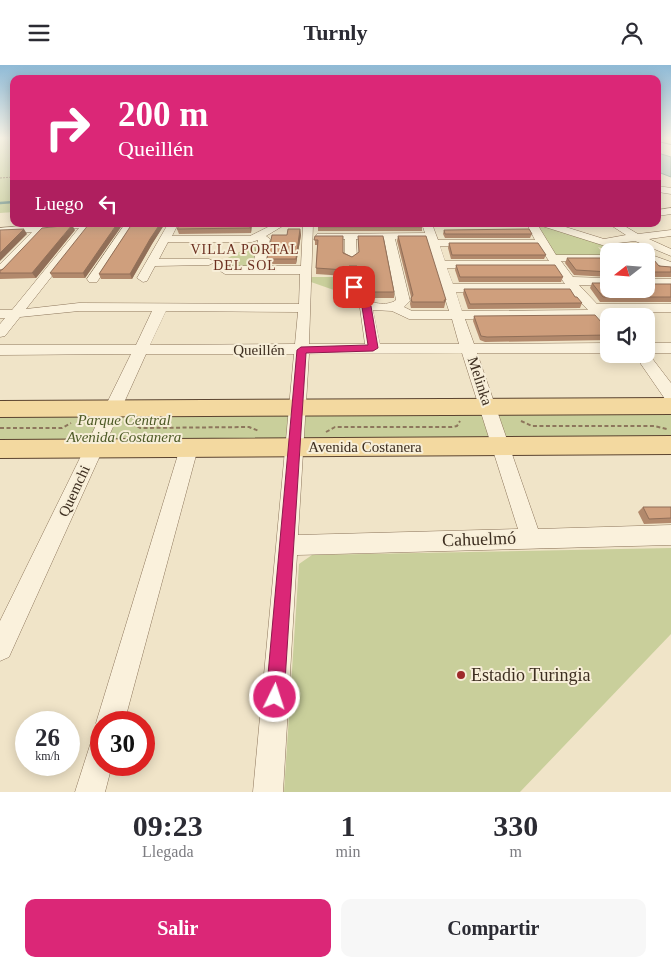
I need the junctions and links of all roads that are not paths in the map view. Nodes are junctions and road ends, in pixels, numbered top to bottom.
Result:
1 (42, 227) joint
2 (86, 227) edge
3 (128, 227) edge
4 (171, 227) edge
5 (275, 227) edge
6 (534, 227) edge
7 (556, 227) edge
8 (619, 227) edge
9 (308, 230) edge
10 (0, 231) edge
11 (430, 232) edge
12 (671, 233) edge
13 (257, 236) junction
14 (350, 236) junction
15 (389, 236) junction
16 (636, 237) junction
17 (164, 239) junction
18 (602, 241) junction
19 (542, 243) junction
20 (608, 243) edge
21 (671, 253) edge
22 (351, 258) edge
23 (600, 259) edge
24 (655, 260) edge
25 (556, 261) junction
26 (151, 263) junction
27 (441, 264) junction
28 (671, 266) edge
29 (258, 270) junction
30 (306, 270) junction
31 (0, 271) edge
32 (353, 276) dead end
33 (143, 278) dead end
34 (93, 279) dead end
35 (600, 283) edge
36 (655, 283) edge
37 (671, 283) edge
38 (573, 285) junction
39 (449, 288) junction
40 (366, 306) junction
41 (161, 307) junction
42 (395, 307) junction
43 (305, 308) junction
44 (671, 308) edge
45 (655, 310) edge
46 (0, 314) edge
47 (16, 314) junction
48 (600, 315) edge
49 (458, 316) junction
50 (0, 333) edge
51 (373, 348) junction
52 (469, 348) junction
53 (600, 348) edge
54 (655, 348) edge
55 (671, 348) edge
56 (0, 350) edge
57 (141, 350) junction
58 (301, 350) junction
59 (648, 363) edge
60 (671, 395) edge
61 (671, 406) edge
62 (488, 407) junction
63 (297, 408) junction
64 (0, 409) edge
65 (111, 413) junction
66 (294, 443) junction
67 (671, 445) edge
68 (501, 446) junction
69 (189, 448) junction
70 (0, 449) edge
71 (94, 449) junction
72 (671, 535) edge
73 (531, 538) junction
74 (286, 545) junction
75 (0, 648) edge
76 (113, 711) edge
77 (94, 776) edge
78 (90, 792) edge
79 (268, 792) edge

1 - 10 street
1 - 31 street
2 - 47 street
3 - 34 street
4 - 17 street
5 - 13 street
6 - 19 street
7 - 18 street
8 - 16 street
9 - 14 street
9 - 30 street
11 - 15 street
11 - 19 street
11 - 27 street, Melinka
12 - 16 street
13 - 17 street
13 - 29 street
14 - 15 street
14 - 22 street
15 - 42 street
16 - 18 street
16 - 21 street
17 - 26 street
18 - 20 street
19 - 25 street
23 - 25 street
24 - 28 street
25 - 27 street
25 - 38 street
26 - 29 street
26 - 33 street
27 - 39 street, Melinka
29 - 30 street
30 - 43 street
32 - 40 street
35 - 38 street
36 - 37 street
38 - 39 street
38 - 48 street
39 - 49 street, Melinka
40 - 42 street
40 - 51 street
41 - 43 street
41 - 47 street
41 - 57 street, Quemchi
42 - 49 street
43 - 58 street
44 - 45 street
46 - 47 street
47 - 50 street
48 - 49 street
49 - 52 street, Melinka
51 - 52 street, Queillén
51 - 58 street, Queillén
52 - 53 street, Queillén
52 - 62 street, Melinka
54 - 55 street
56 - 57 street, Queillén
57 - 58 street, Queillén
57 - 65 street, Quemchi
58 - 63 street
59 - 60 street
61 - 62 main road
62 - 63 main road
62 - 68 street, Melinka
63 - 65 main road
63 - 66 street
64 - 65 main road
65 - 71 street, Quemchi
66 - 68 main road, Avenida Costanera
66 - 69 main road, Avenida Costanera
66 - 74 street
67 - 68 main road, Avenida Costanera
68 - 73 street, Melinka
69 - 71 main road, Avenida Costanera
69 - 76 street
70 - 71 main road, Avenida Costanera
71 - 75 street, Quemchi
72 - 73 street, Cahuelmó
73 - 74 street, Cahuelmó
74 - 79 street
77 - 78 street

